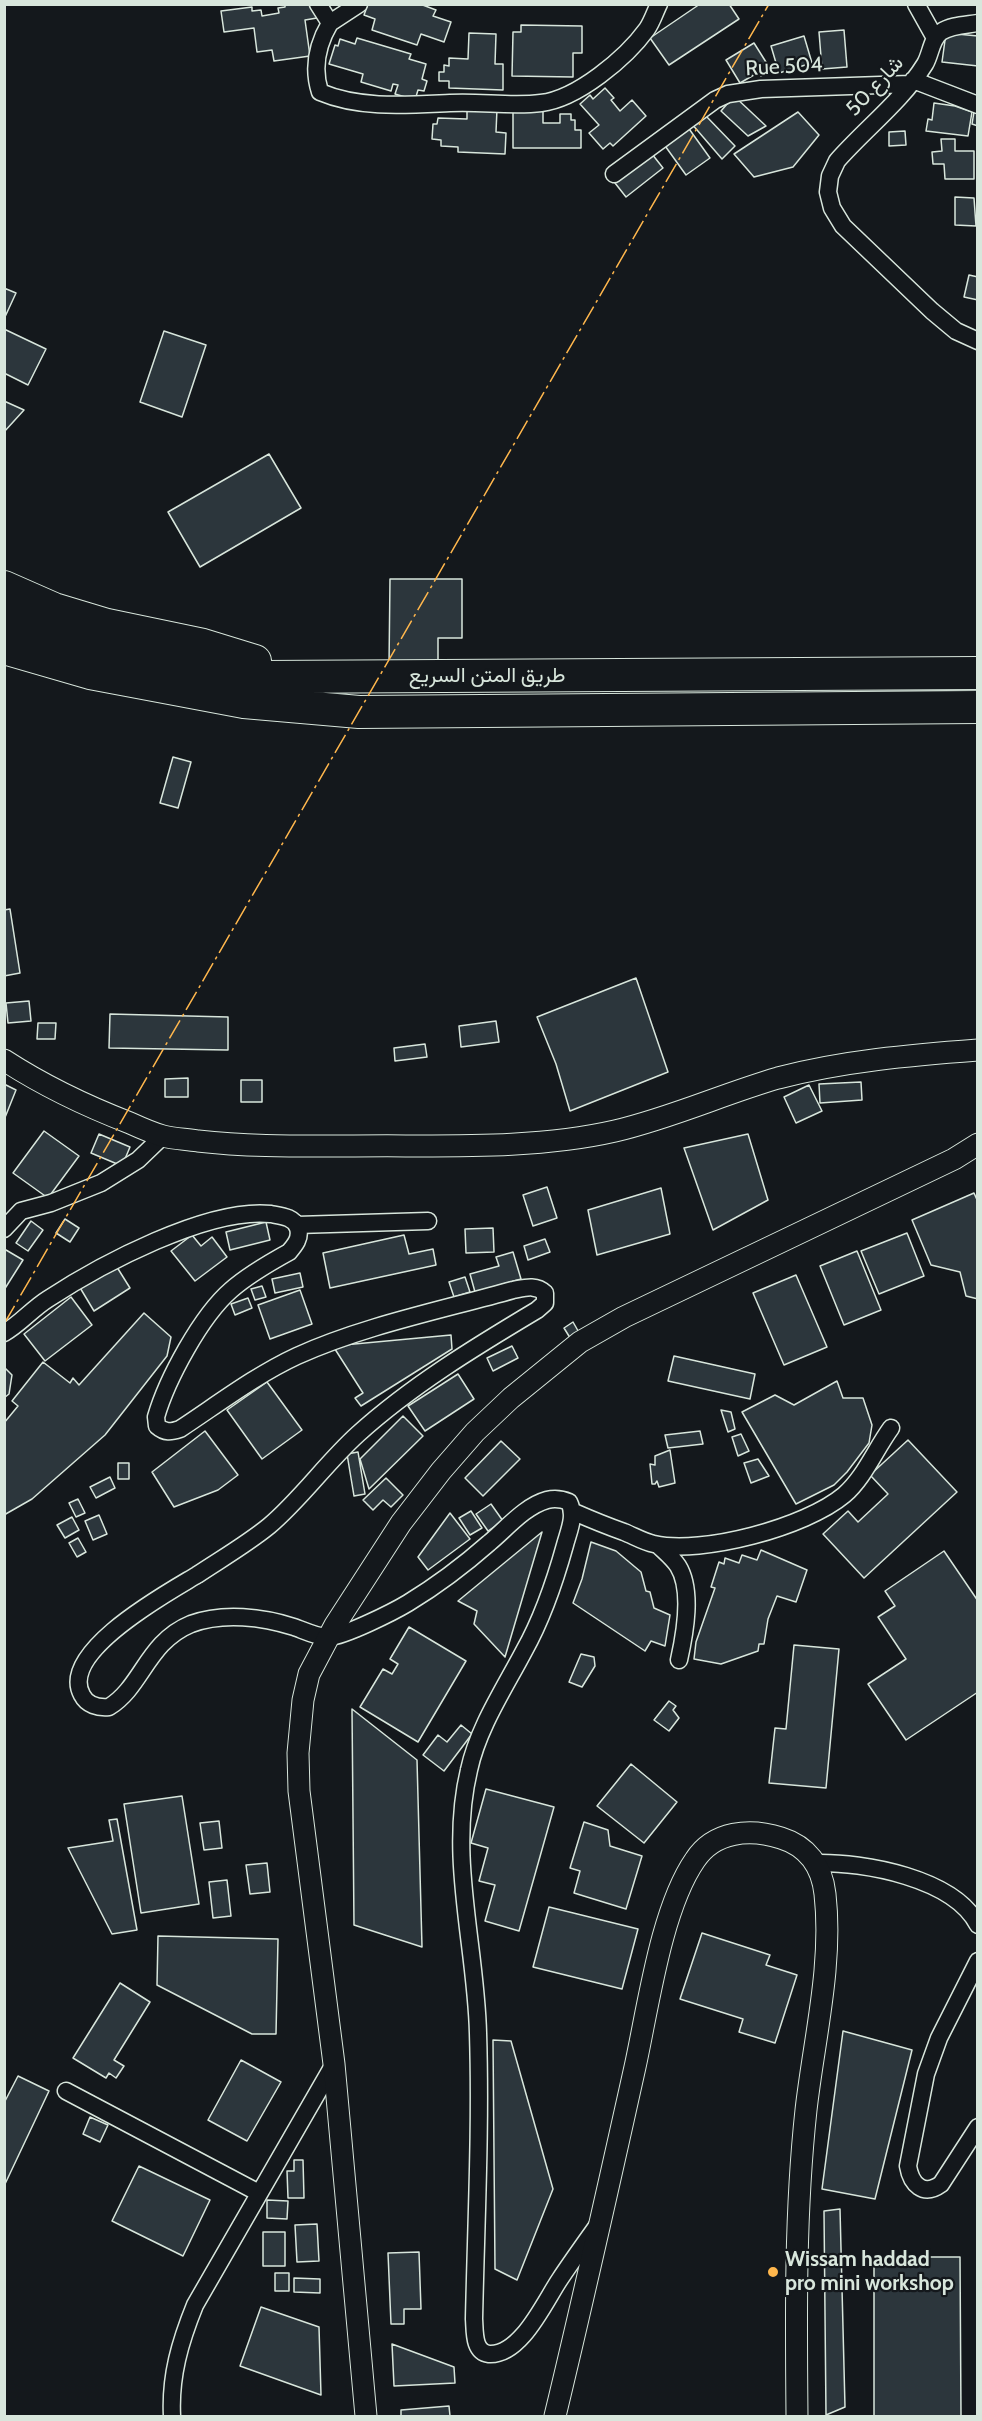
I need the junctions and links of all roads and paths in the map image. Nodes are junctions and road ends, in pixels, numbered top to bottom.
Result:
1 (318, 4) edge
2 (359, 4) edge
3 (659, 4) edge
4 (916, 4) edge
5 (330, 23) junction
6 (978, 23) edge
7 (939, 34) junction
8 (978, 36) edge
9 (911, 82) junction
10 (978, 105) edge
11 (614, 174) dead end
12 (978, 341) edge
13 (4, 587) edge
14 (4, 619) edge
15 (4, 648) edge
16 (978, 673) edge
17 (308, 677) junction
18 (978, 707) edge
19 (978, 1050) edge
20 (4, 1059) edge
21 (163, 1136) junction
22 (978, 1144) edge
23 (428, 1221) dead end
24 (297, 1225) junction
25 (4, 1229) edge
26 (4, 1333) edge
27 (891, 1428) dead end
28 (573, 1512) junction
29 (658, 1545) junction
30 (328, 1637) junction
31 (679, 1660) dead end
32 (816, 1863) junction
33 (978, 1925) edge
34 (978, 1961) edge
35 (334, 2064) junction
36 (66, 2091) dead end
37 (978, 2127) edge
38 (259, 2193) junction
39 (602, 2220) junction
40 (172, 2416) edge
41 (366, 2416) edge
42 (555, 2416) edge
43 (797, 2416) edge

1 - 5 street
2 - 5 street
3 - 5 street
4 - 7 street
6 - 7 street
7 - 8 street
7 - 9 street, شارع 50
9 - 10 street
9 - 11 street, Rue 504
9 - 12 street, شارع 50
13 - 17 highway
14 - 17 highway, طريق المتن السريع
15 - 18 highway, طريق المتن السريع
16 - 17 highway, طريق المتن السريع
19 - 21 street
20 - 21 street
21 - 25 street
22 - 30 street
23 - 24 street
24 - 26 street
24 - 30 street
27 - 29 street
28 - 29 street
28 - 30 street
28 - 39 street
29 - 31 street
30 - 35 street
32 - 33 street
32 - 39 street
32 - 43 street
34 - 37 street
35 - 38 street
35 - 41 street
36 - 38 street
38 - 40 street
39 - 42 street

